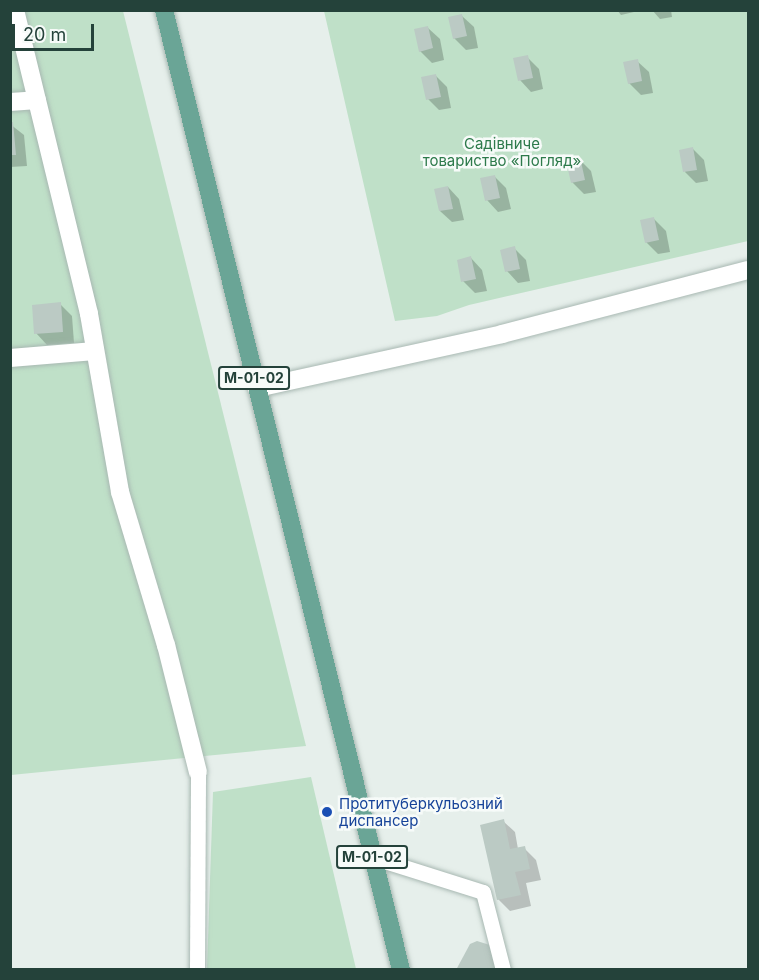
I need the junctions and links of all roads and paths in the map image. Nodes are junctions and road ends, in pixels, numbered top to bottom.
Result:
1 (15, 10) edge
2 (164, 10) edge
3 (37, 100) junction
4 (10, 102) edge
5 (748, 270) edge
6 (95, 351) junction
7 (10, 358) edge
8 (257, 388) junction
9 (198, 772) joint
10 (372, 857) junction
11 (197, 969) edge
12 (401, 969) edge
13 (503, 969) edge

1 - 3 street
2 - 8 main road, М-01-02
3 - 4 street
3 - 6 street
5 - 8 street
6 - 7 street
6 - 9 street
8 - 10 main road, М-01-02
9 - 11 lane
10 - 12 main road, М-01-02
10 - 13 lane

